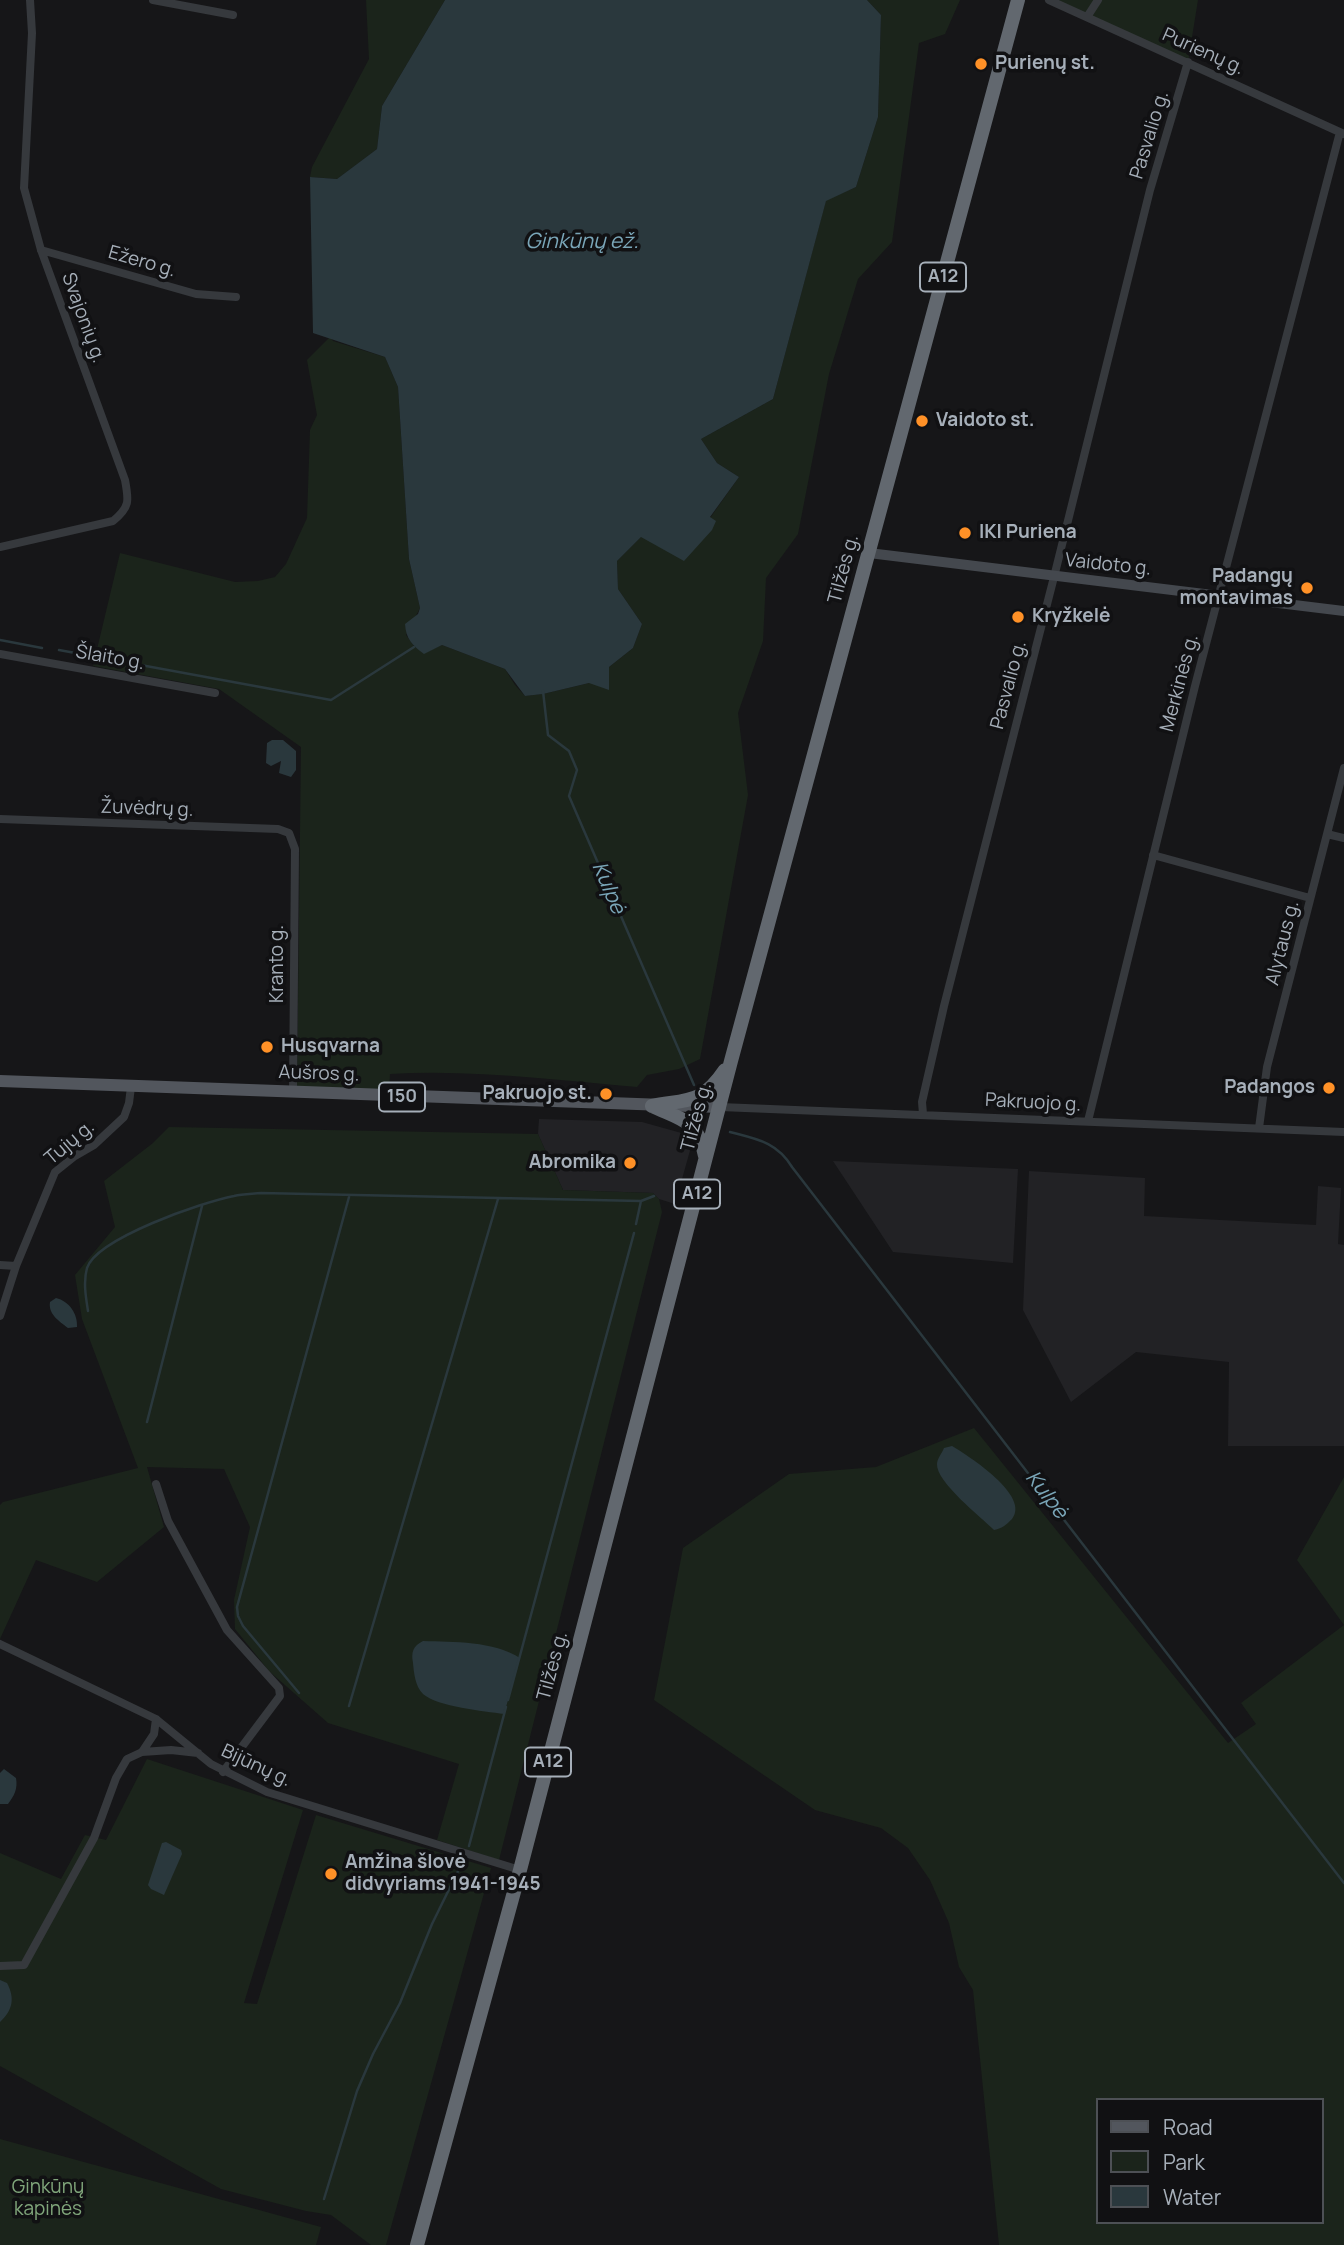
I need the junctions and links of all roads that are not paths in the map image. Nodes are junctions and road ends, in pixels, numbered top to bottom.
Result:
1 (30, 0) edge
2 (153, 0) edge
3 (1018, 0) edge
4 (1049, 0) edge
5 (1098, 0) edge
6 (233, 15) dead end
7 (1087, 17) junction
8 (1188, 62) junction
9 (1342, 133) edge
10 (41, 250) junction
11 (236, 298) dead end
12 (0, 547) edge
13 (869, 553) junction
14 (1054, 577) junction
15 (1220, 595) junction
16 (1344, 611) edge
17 (0, 654) edge
18 (215, 692) dead end
19 (1344, 768) edge
20 (0, 819) edge
21 (1327, 834) junction
22 (291, 835) joint
23 (1344, 838) edge
24 (1153, 855) junction
25 (1310, 898) junction
26 (731, 1061) junction
27 (0, 1081) edge
28 (131, 1087) junction
29 (293, 1093) junction
30 (652, 1106) junction
31 (720, 1107) junction
32 (923, 1114) junction
33 (1088, 1121) junction
34 (1259, 1128) junction
35 (1344, 1132) edge
36 (705, 1161) junction
37 (0, 1265) edge
38 (16, 1266) junction
39 (0, 1316) edge
40 (156, 1484) dead end
41 (0, 1644) edge
42 (156, 1719) junction
43 (142, 1752) junction
44 (198, 1753) junction
45 (223, 1772) junction
46 (520, 1870) junction
47 (0, 1966) edge
48 (417, 2245) edge

1 - 10 street, Svajonių g.
2 - 6 street
3 - 13 highway, Tilžės g. / A12
4 - 7 street, Purienų g.
5 - 7 street
7 - 8 street, Purienų g.
8 - 9 street, Purienų g.
8 - 14 street, Pasvalio g.
9 - 15 street, Merkinės g.
10 - 11 street, Ežero g.
10 - 12 street, Svajonių g.
13 - 14 main road, Vaidoto g.
13 - 26 highway, Tilžės g. / A12
14 - 15 main road, Vaidoto g.
14 - 32 street, Pasvalio g.
15 - 16 main road, Vaidoto g.
15 - 24 street, Merkinės g.
17 - 18 street, Šlaito g.
19 - 21 street, Alytaus g.
20 - 22 street, Žuvėdrų g.
21 - 23 street
21 - 25 street, Alytaus g.
22 - 29 street, Kranto g.
24 - 25 street
24 - 33 street, Merkinės g.
25 - 34 street, Alytaus g.
26 - 30 highway
26 - 31 highway, Tilžės g. / A12
27 - 28 main road, Aušros g. / 150
28 - 29 main road, Aušros g. / 150
28 - 38 street, Tujų g.
29 - 30 main road, Aušros g. / 150
30 - 31 main road, Aušros g. / 150
30 - 36 highway
31 - 32 street, Pakruojo g.
31 - 36 highway, Tilžės g. / A12
32 - 33 street, Pakruojo g.
33 - 34 street, Pakruojo g.
34 - 35 street, Pakruojo g.
36 - 46 highway, Tilžės g. / A12
37 - 38 street
38 - 39 street, Tujų g.
40 - 45 street
41 - 42 street, Bijūnų g.
42 - 43 street
42 - 44 street, Bijūnų g.
43 - 44 street
43 - 47 street
44 - 45 street, Bijūnų g.
45 - 46 street, Bijūnų g.
46 - 48 highway, Tilžės g. / A12

